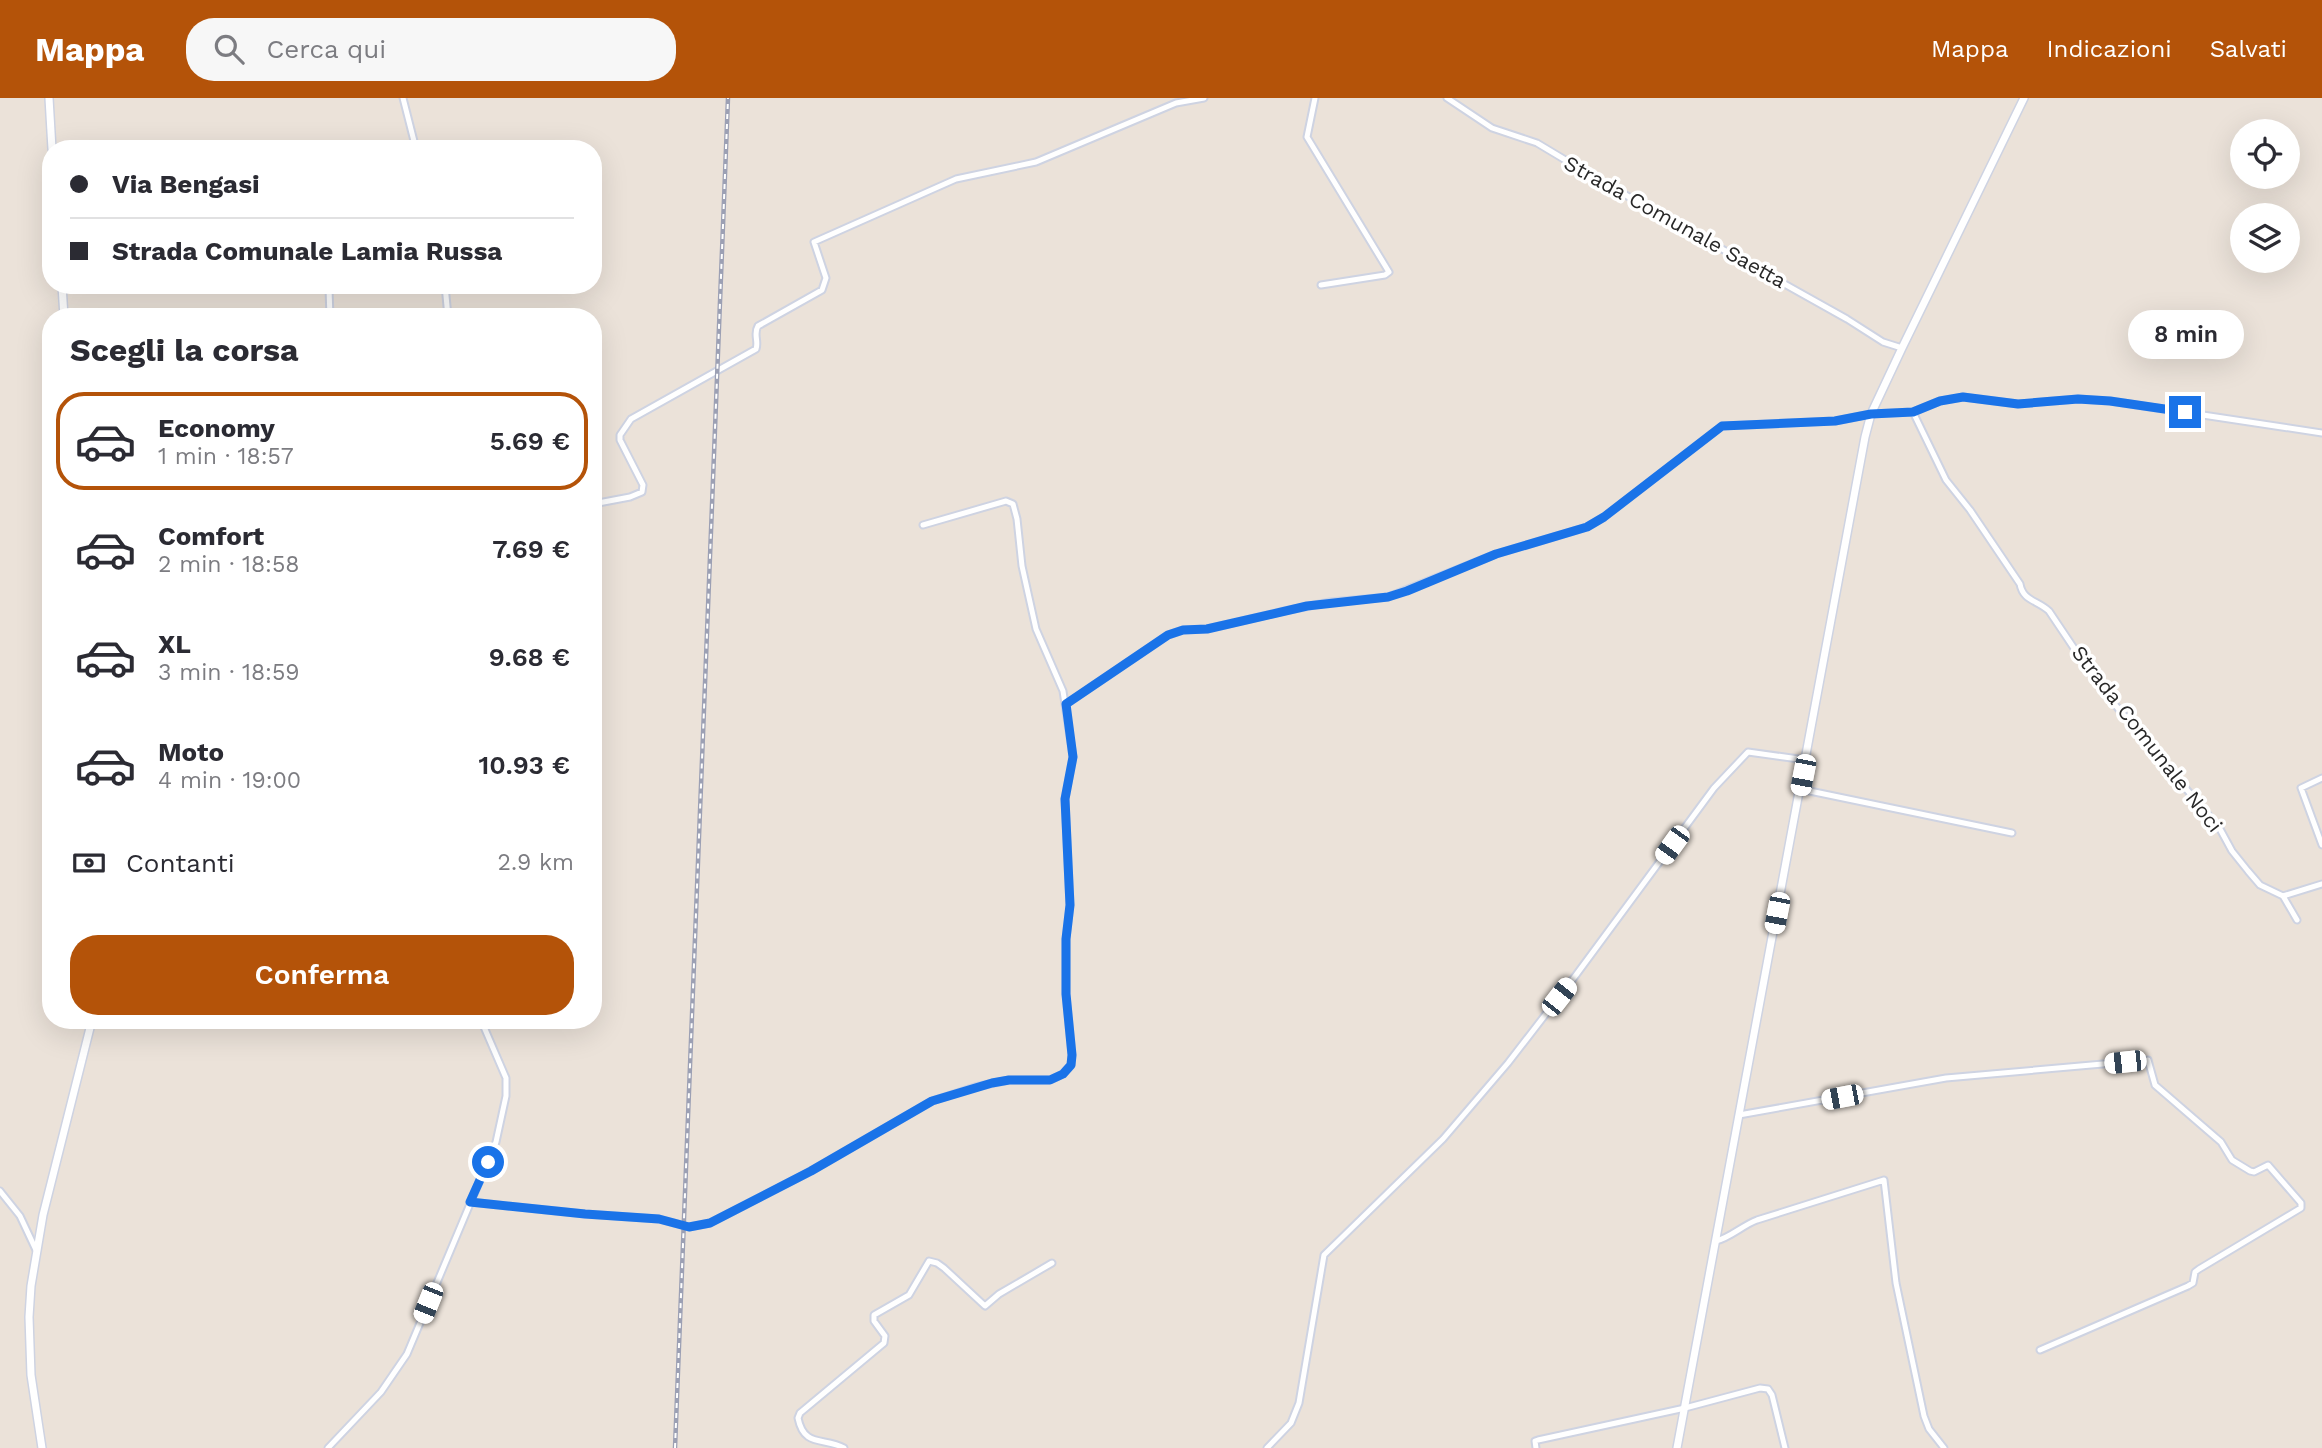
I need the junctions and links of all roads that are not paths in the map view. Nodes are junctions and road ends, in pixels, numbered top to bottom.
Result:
1 (49, 98) edge
2 (403, 98) edge
3 (1204, 98) edge
4 (1315, 98) edge
5 (1447, 98) edge
6 (2024, 98) edge
7 (51, 140) edge
8 (414, 140) edge
9 (1321, 285) dead end
10 (1902, 348) junction
11 (1913, 412) junction
12 (1871, 414) junction
13 (2322, 433) edge
14 (602, 502) edge
15 (923, 525) dead end
16 (1066, 704) junction
17 (1806, 760) junction
18 (2322, 778) edge
19 (1800, 789) junction
20 (2012, 833) dead end
21 (2322, 845) edge
22 (2322, 884) edge
23 (2283, 896) junction
24 (2297, 920) dead end
25 (90, 1029) edge
26 (485, 1029) edge
27 (1739, 1115) junction
28 (0, 1191) edge
29 (470, 1202) junction
30 (1716, 1241) junction
31 (36, 1250) junction
32 (1052, 1263) dead end
33 (2040, 1350) dead end
34 (1685, 1408) junction
35 (42, 1448) edge
36 (328, 1448) edge
37 (844, 1448) edge
38 (1267, 1448) edge
39 (1536, 1448) edge
40 (1677, 1448) edge
41 (1785, 1448) edge
42 (1944, 1448) edge

1 - 7 street
2 - 8 street
3 - 14 street
4 - 9 street
5 - 10 street, Strada Comunale Saetta
6 - 10 street
10 - 12 street
11 - 12 street
11 - 13 street
11 - 23 street, Strada Comunale Noci
12 - 16 street
12 - 17 street
15 - 16 street
16 - 29 street
17 - 19 street
17 - 38 street
18 - 21 street
19 - 20 street
19 - 27 street
22 - 23 street
23 - 24 street, Strada Comunale Noci
25 - 31 street
26 - 29 street
27 - 30 street
27 - 33 street
28 - 31 street
29 - 36 street
30 - 34 street
30 - 42 street
31 - 35 street
32 - 37 street
34 - 39 street
34 - 40 street
34 - 41 street

